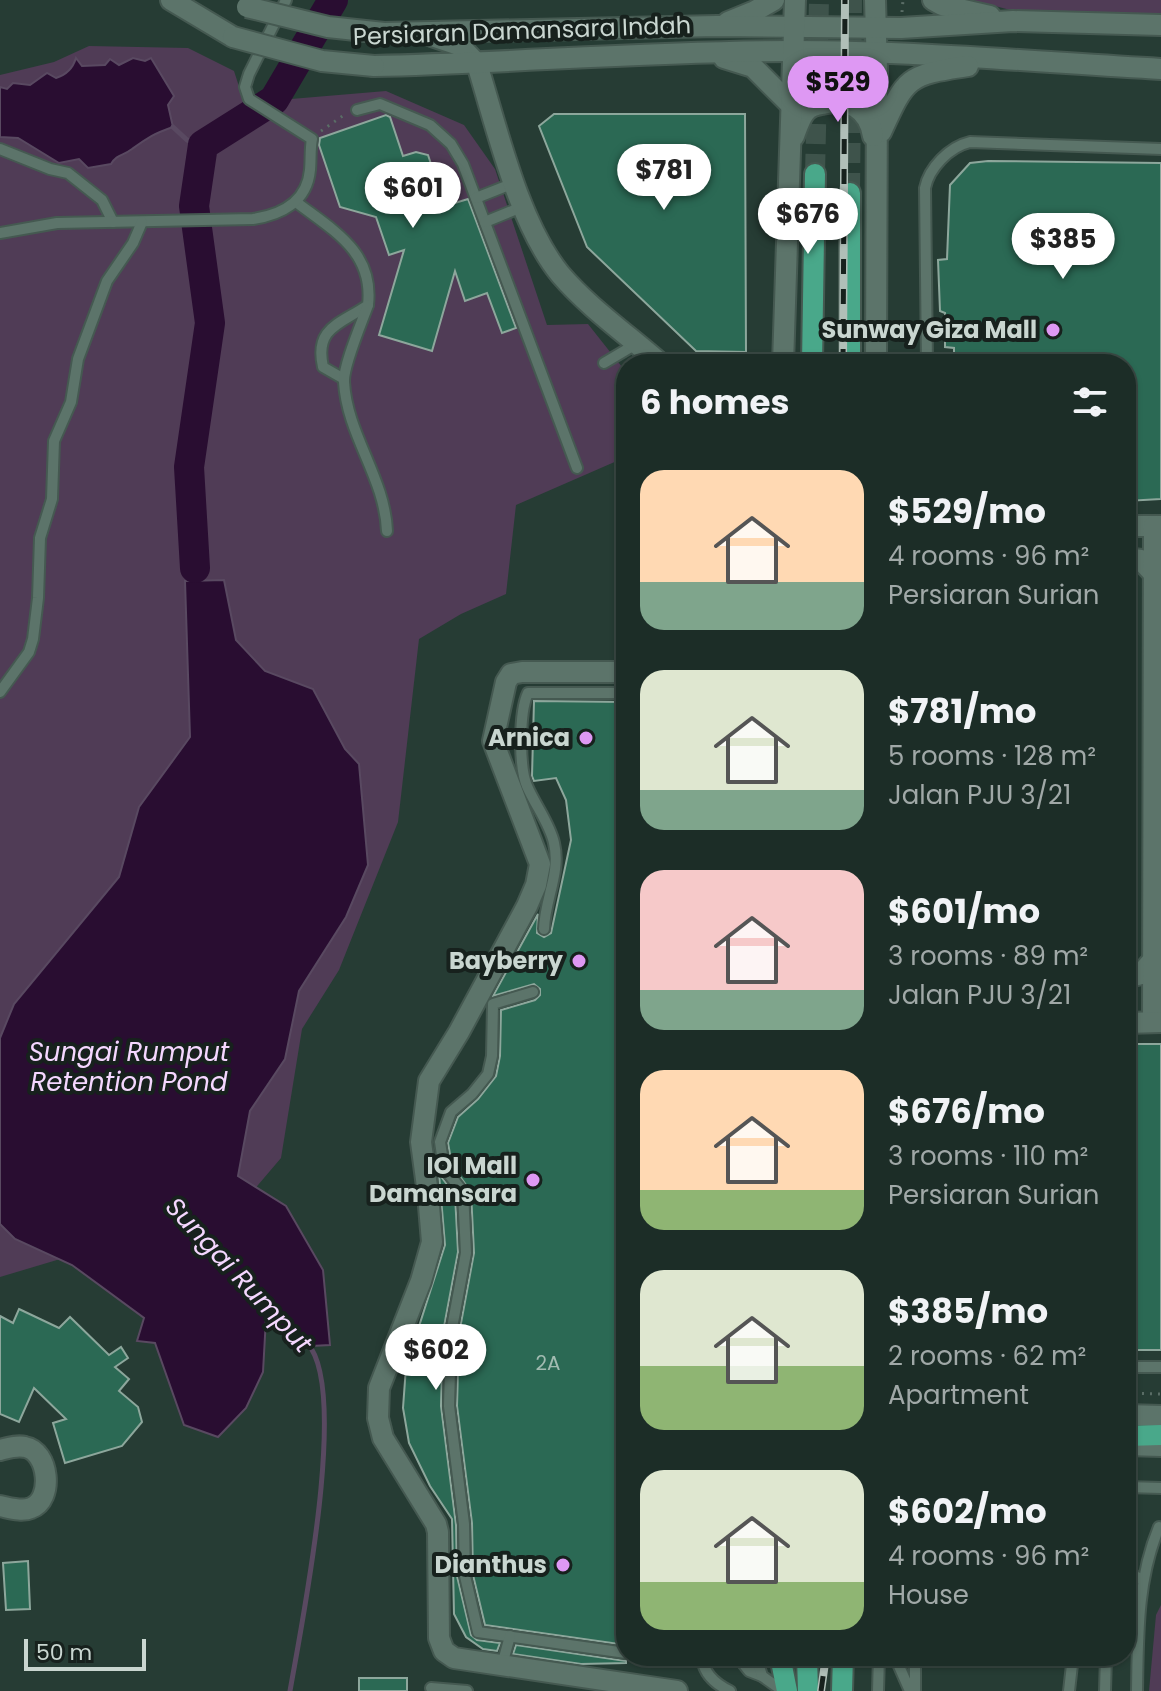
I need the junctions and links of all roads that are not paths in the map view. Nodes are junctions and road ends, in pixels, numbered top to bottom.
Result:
1 (171, 0) edge
2 (286, 0) edge
3 (774, 0) edge
4 (795, 0) edge
5 (875, 0) edge
6 (933, 0) edge
7 (241, 4) edge
8 (1013, 21) junction
9 (1161, 25) edge
10 (717, 26) junction
11 (793, 27) junction
12 (876, 28) junction
13 (416, 31) junction
14 (792, 51) junction
15 (692, 52) junction
16 (877, 52) junction
17 (477, 64) junction
18 (1070, 64) junction
19 (1161, 69) edge
20 (791, 105) junction
21 (357, 110) road end
22 (877, 139) junction
23 (789, 146) junction
24 (0, 149) edge
25 (1161, 149) edge
26 (877, 161) junction
27 (815, 174) tunnel mouth
28 (514, 183) junction
29 (850, 193) tunnel mouth
30 (476, 198) junction
31 (296, 202) junction
32 (524, 206) junction
33 (113, 222) junction
34 (142, 222) junction
35 (485, 222) junction
36 (0, 233) edge
37 (368, 305) junction
38 (638, 343) junction
39 (619, 354) edge
40 (650, 354) edge
41 (783, 354) edge
42 (812, 354) edge
43 (850, 354) edge
44 (876, 354) edge
45 (927, 354) edge
46 (616, 356) edge
47 (604, 363) dead end
48 (344, 379) junction
49 (577, 468) dead end
50 (1136, 526) edge
51 (1158, 526) edge
52 (387, 531) dead end
53 (1136, 559) edge
54 (1154, 574) junction
55 (616, 672) edge
56 (0, 692) edge
57 (616, 693) edge
58 (544, 929) dead end
59 (1153, 960) junction
60 (1136, 975) edge
61 (533, 992) dead end
62 (1157, 1022) edge
63 (1136, 1023) edge
64 (1136, 1367) edge
65 (1161, 1367) edge
66 (1136, 1415) edge
67 (1161, 1416) edge
68 (1161, 1435) edge
69 (1136, 1436) edge
70 (1136, 1445) edge
71 (1161, 1446) edge
72 (0, 1450) edge
73 (1136, 1487) edge
74 (1161, 1488) edge
75 (0, 1506) edge
76 (1159, 1527) dead end
77 (1136, 1577) edge
78 (1142, 1579) junction
79 (510, 1636) junction
80 (616, 1652) edge
81 (502, 1665) junction
82 (705, 1666) edge
83 (745, 1666) edge
84 (759, 1666) edge
85 (781, 1666) edge
86 (807, 1666) edge
87 (843, 1666) edge
88 (879, 1666) edge
89 (899, 1666) edge
90 (914, 1666) edge
91 (1072, 1666) edge
92 (1106, 1666) edge
93 (762, 1676) junction
94 (431, 1688) dead end
95 (467, 1691) edge
96 (677, 1691) edge
97 (730, 1691) edge
98 (785, 1691) edge
99 (808, 1691) edge
100 (842, 1691) edge
101 (878, 1691) edge
102 (913, 1691) edge
103 (1069, 1691) edge
104 (1105, 1691) edge
105 (1137, 1691) edge

1 - 17 main road, Persiaran Damansara Indah, bridge
2 - 31 lane
3 - 10 main road
4 - 11 main road
5 - 12 main road
6 - 8 main road
7 - 13 main road, Persiaran Damansara Indah, bridge
8 - 9 main road
8 - 12 main road, Persiaran Damansara Indah
10 - 11 main road, Persiaran Damansara Indah
10 - 13 main road, Persiaran Damansara Indah
11 - 12 main road, Persiaran Damansara Indah
11 - 14 main road
12 - 16 main road
13 - 17 main road
14 - 15 main road, Persiaran Damansara Indah
14 - 16 main road, Persiaran Damansara Indah
14 - 20 main road
15 - 17 main road, Persiaran Damansara Indah
15 - 20 main road
16 - 18 main road, Persiaran Damansara Indah
16 - 22 main road
17 - 28 main road
18 - 19 main road
18 - 22 main road
20 - 23 main road
21 - 30 lane
22 - 26 main road
23 - 26 main road
23 - 41 main road
24 - 33 lane
25 - 45 lane
26 - 44 main road
27 - 42 main road
28 - 30 lane
28 - 32 main road
29 - 43 main road
30 - 35 lane
31 - 34 lane
31 - 37 lane
32 - 35 lane
32 - 38 main road
33 - 34 lane
33 - 36 lane
34 - 56 lane
35 - 49 lane
37 - 48 lane
37 - 48 lane
38 - 39 lane
38 - 40 main road
46 - 47 lane
48 - 52 lane
50 - 51 main road
51 - 54 main road
53 - 54 main road
54 - 59 main road
55 - 81 main road
57 - 58 lane
59 - 60 main road
59 - 62 main road
61 - 79 lane
62 - 63 main road
64 - 65 lane
66 - 67 main road
68 - 69 main road
70 - 71 main road
72 - 75 main road
73 - 74 lane
76 - 78 lane
77 - 78 lane
78 - 105 lane
79 - 80 lane
79 - 81 lane
81 - 96 main road
82 - 97 lane
83 - 93 lane
84 - 93 lane
85 - 98 main road
86 - 99 main road
87 - 100 main road
88 - 101 lane
89 - 102 lane
90 - 102 lane
91 - 103 lane
92 - 104 lane
93 - 98 lane
94 - 95 lane

